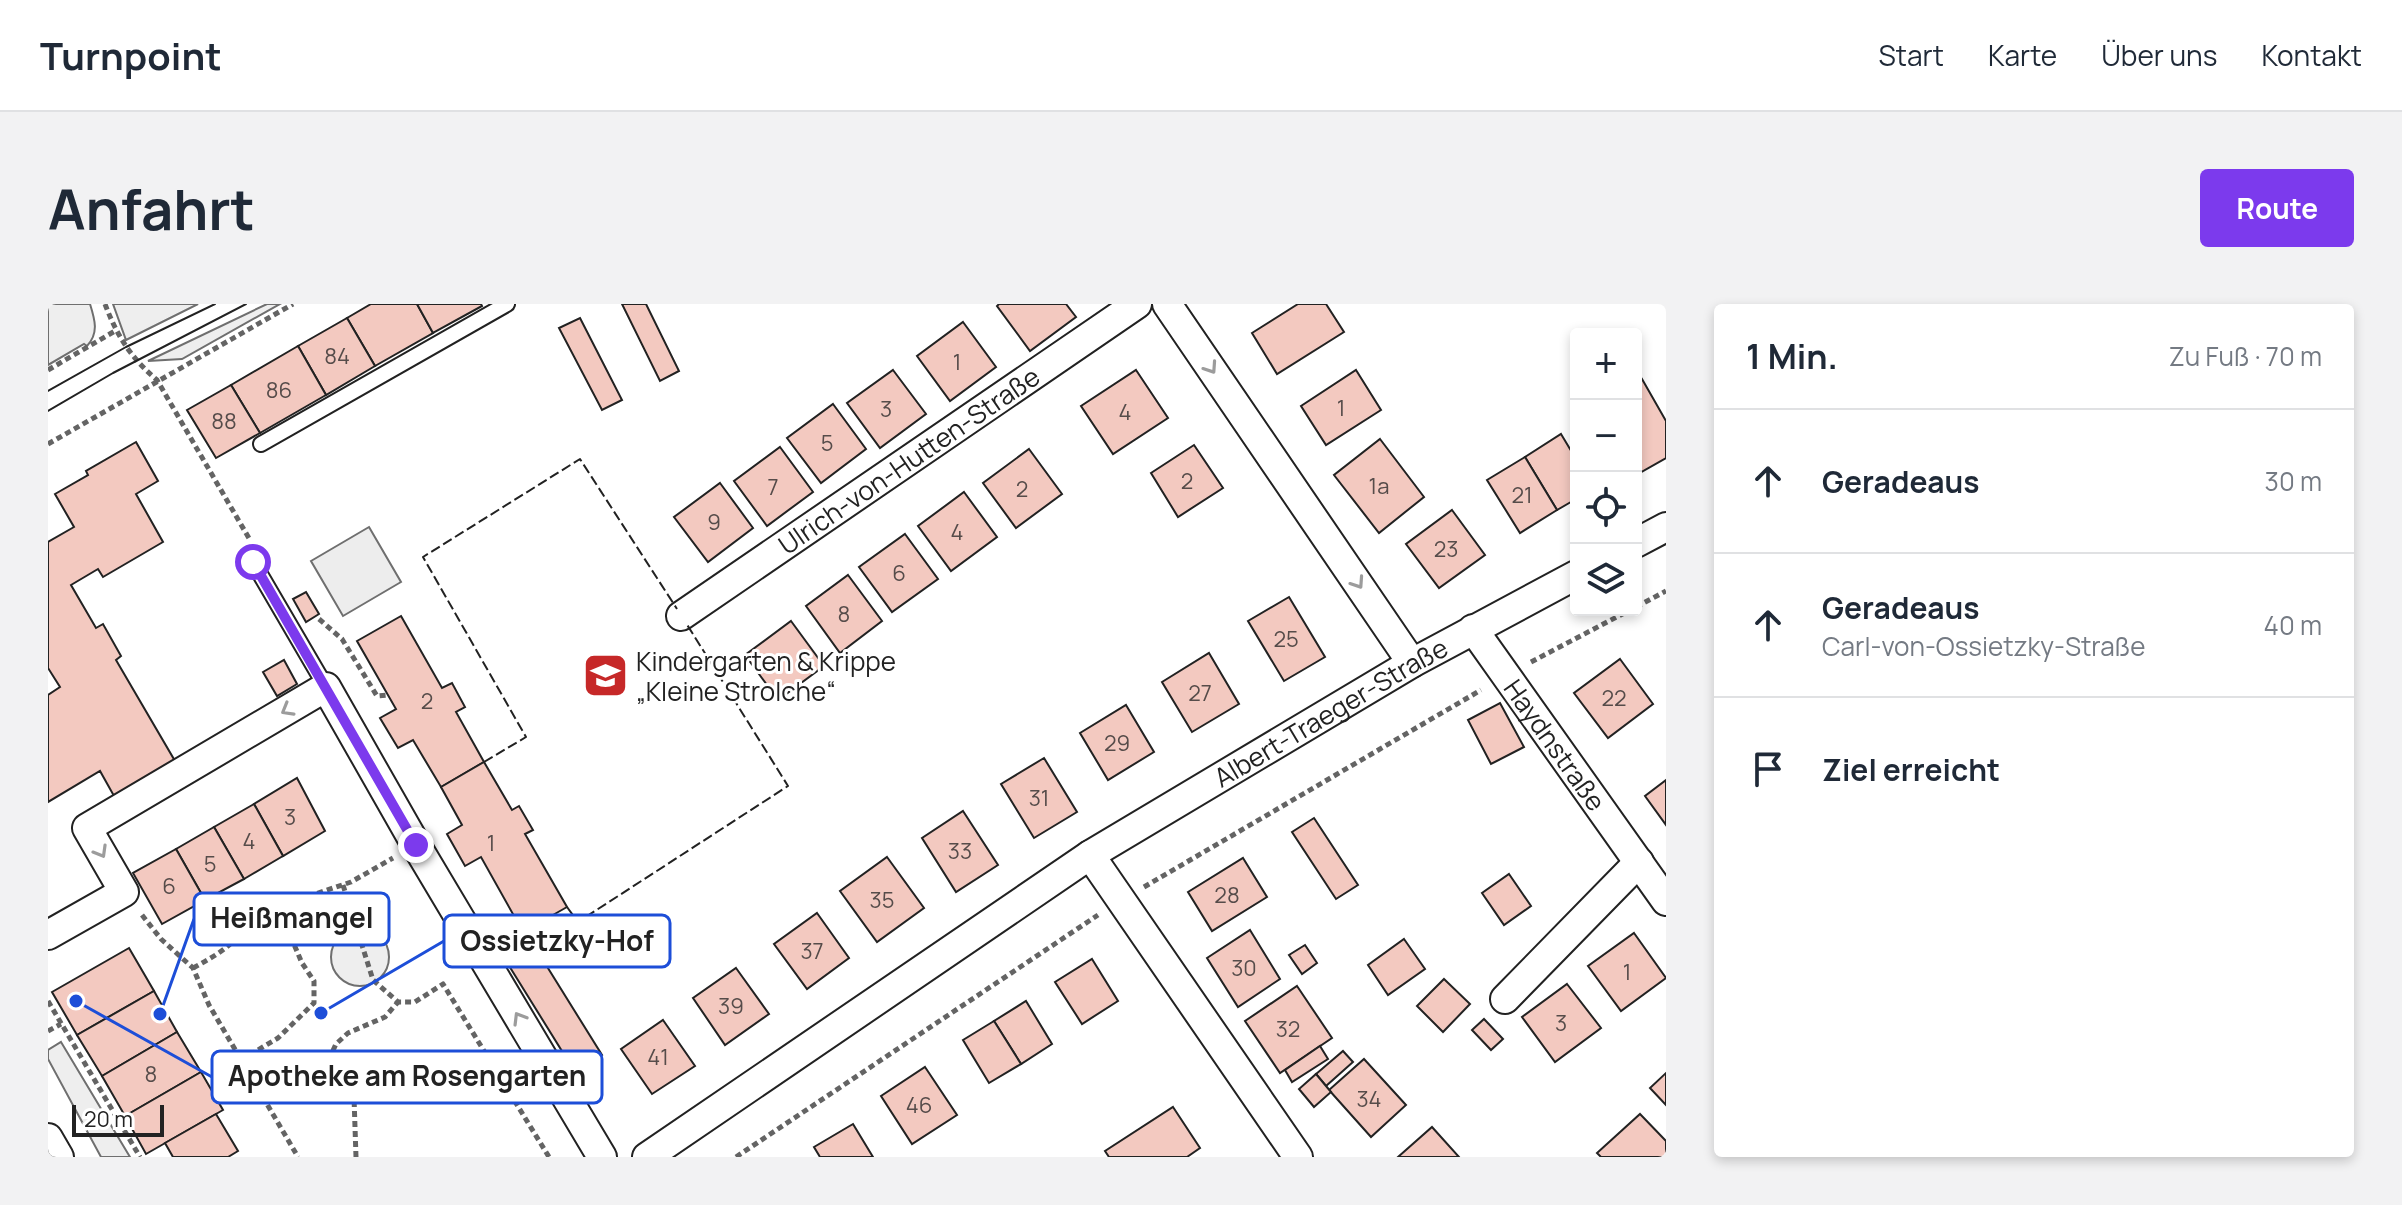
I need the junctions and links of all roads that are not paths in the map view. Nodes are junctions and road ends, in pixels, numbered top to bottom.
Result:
1 (507, 304) edge
2 (1137, 304) edge
3 (1167, 304) edge
4 (261, 444) dead end
5 (1666, 527) edge
6 (1642, 540) edge
7 (253, 562) road end
8 (1570, 578) edge
9 (681, 616) dead end
10 (1473, 629) junction
11 (1412, 663) junction
12 (326, 687) junction
13 (1090, 855) junction
14 (1639, 862) junction
15 (1666, 901) edge
16 (48, 935) edge
17 (1505, 999) dead end
18 (48, 1138) edge
19 (59, 1157) edge
20 (602, 1157) edge
21 (647, 1157) edge
22 (1298, 1157) edge

1 - 4 lane
2 - 9 street, Ulrich-von-Hutten-Straße
3 -> 11 street
5 - 6 street
7 - 12 lane
8 - 10 street, Albert-Traeger-Straße
10 - 11 street, Albert-Traeger-Straße
10 - 14 street, Haydnstraße
11 - 13 street, Albert-Traeger-Straße
12 -> 16 street
20 -> 12 street
13 - 21 street, Albert-Traeger-Straße
13 - 22 street
14 - 15 street, Haydnstraße
14 - 17 street
18 - 19 street

